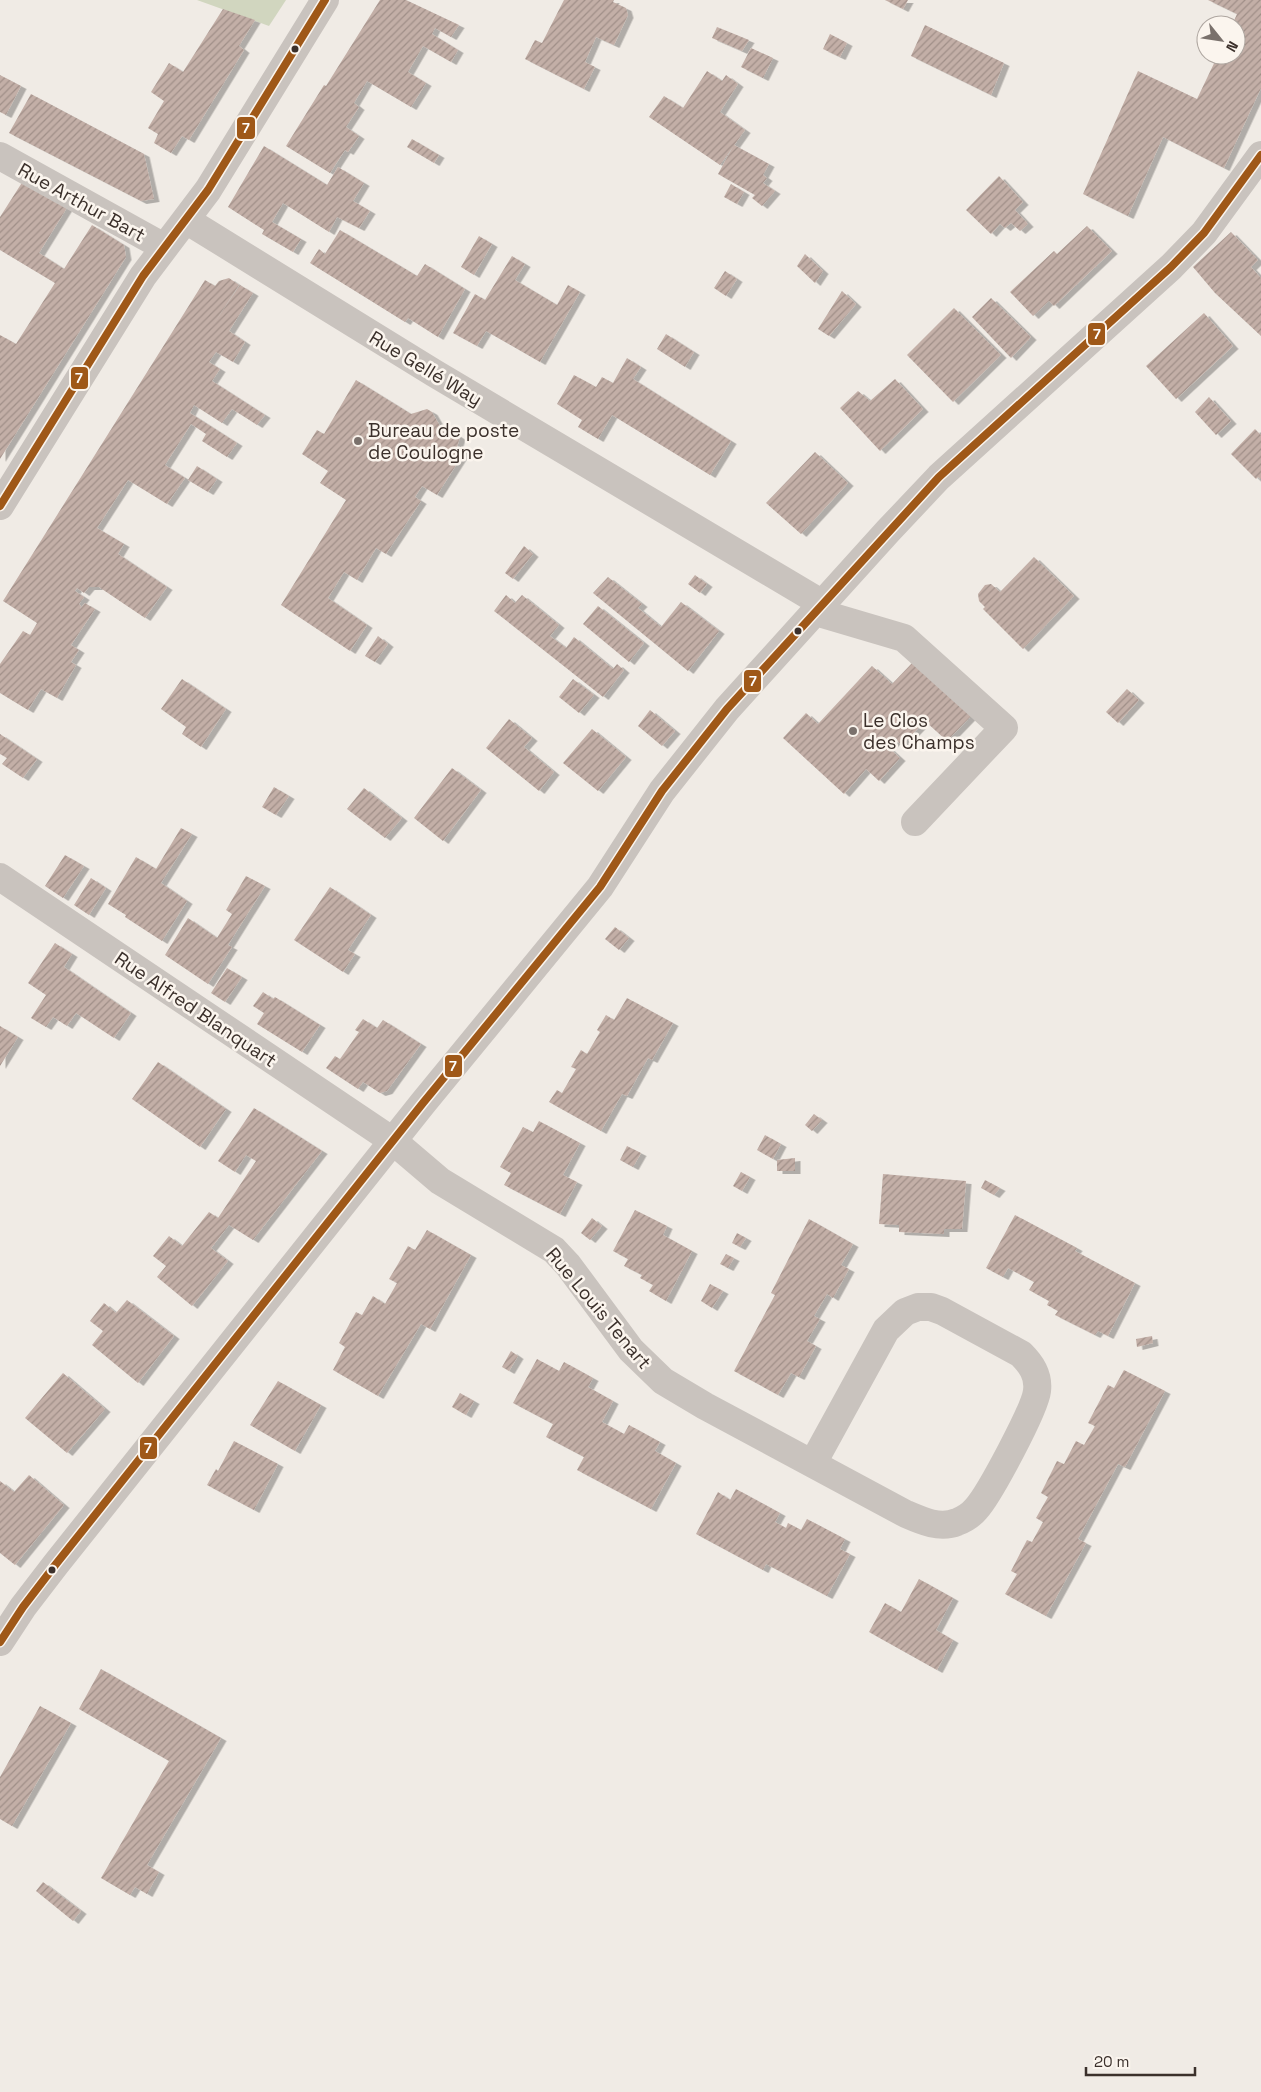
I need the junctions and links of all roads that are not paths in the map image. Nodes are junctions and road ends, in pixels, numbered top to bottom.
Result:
1 (325, 0) edge
2 (1261, 155) edge
3 (0, 156) edge
4 (186, 220) junction
5 (164, 247) junction
6 (0, 506) edge
7 (819, 608) junction
8 (916, 822) dead end
9 (0, 877) edge
10 (393, 1141) junction
11 (813, 1463) junction
12 (0, 1642) edge

1 - 4 street
2 - 7 street
3 - 5 street, Rue Arthur Bart
4 - 5 street
4 - 7 street, Rue Gellé Way
5 - 6 street
7 - 8 street, Rue Gellé Way
7 - 10 street
9 - 10 street, Rue Alfred Blanquart
10 - 11 street, Rue Louis Tenart
10 - 12 street
11 - 11 street, Rue Louis Tenart

